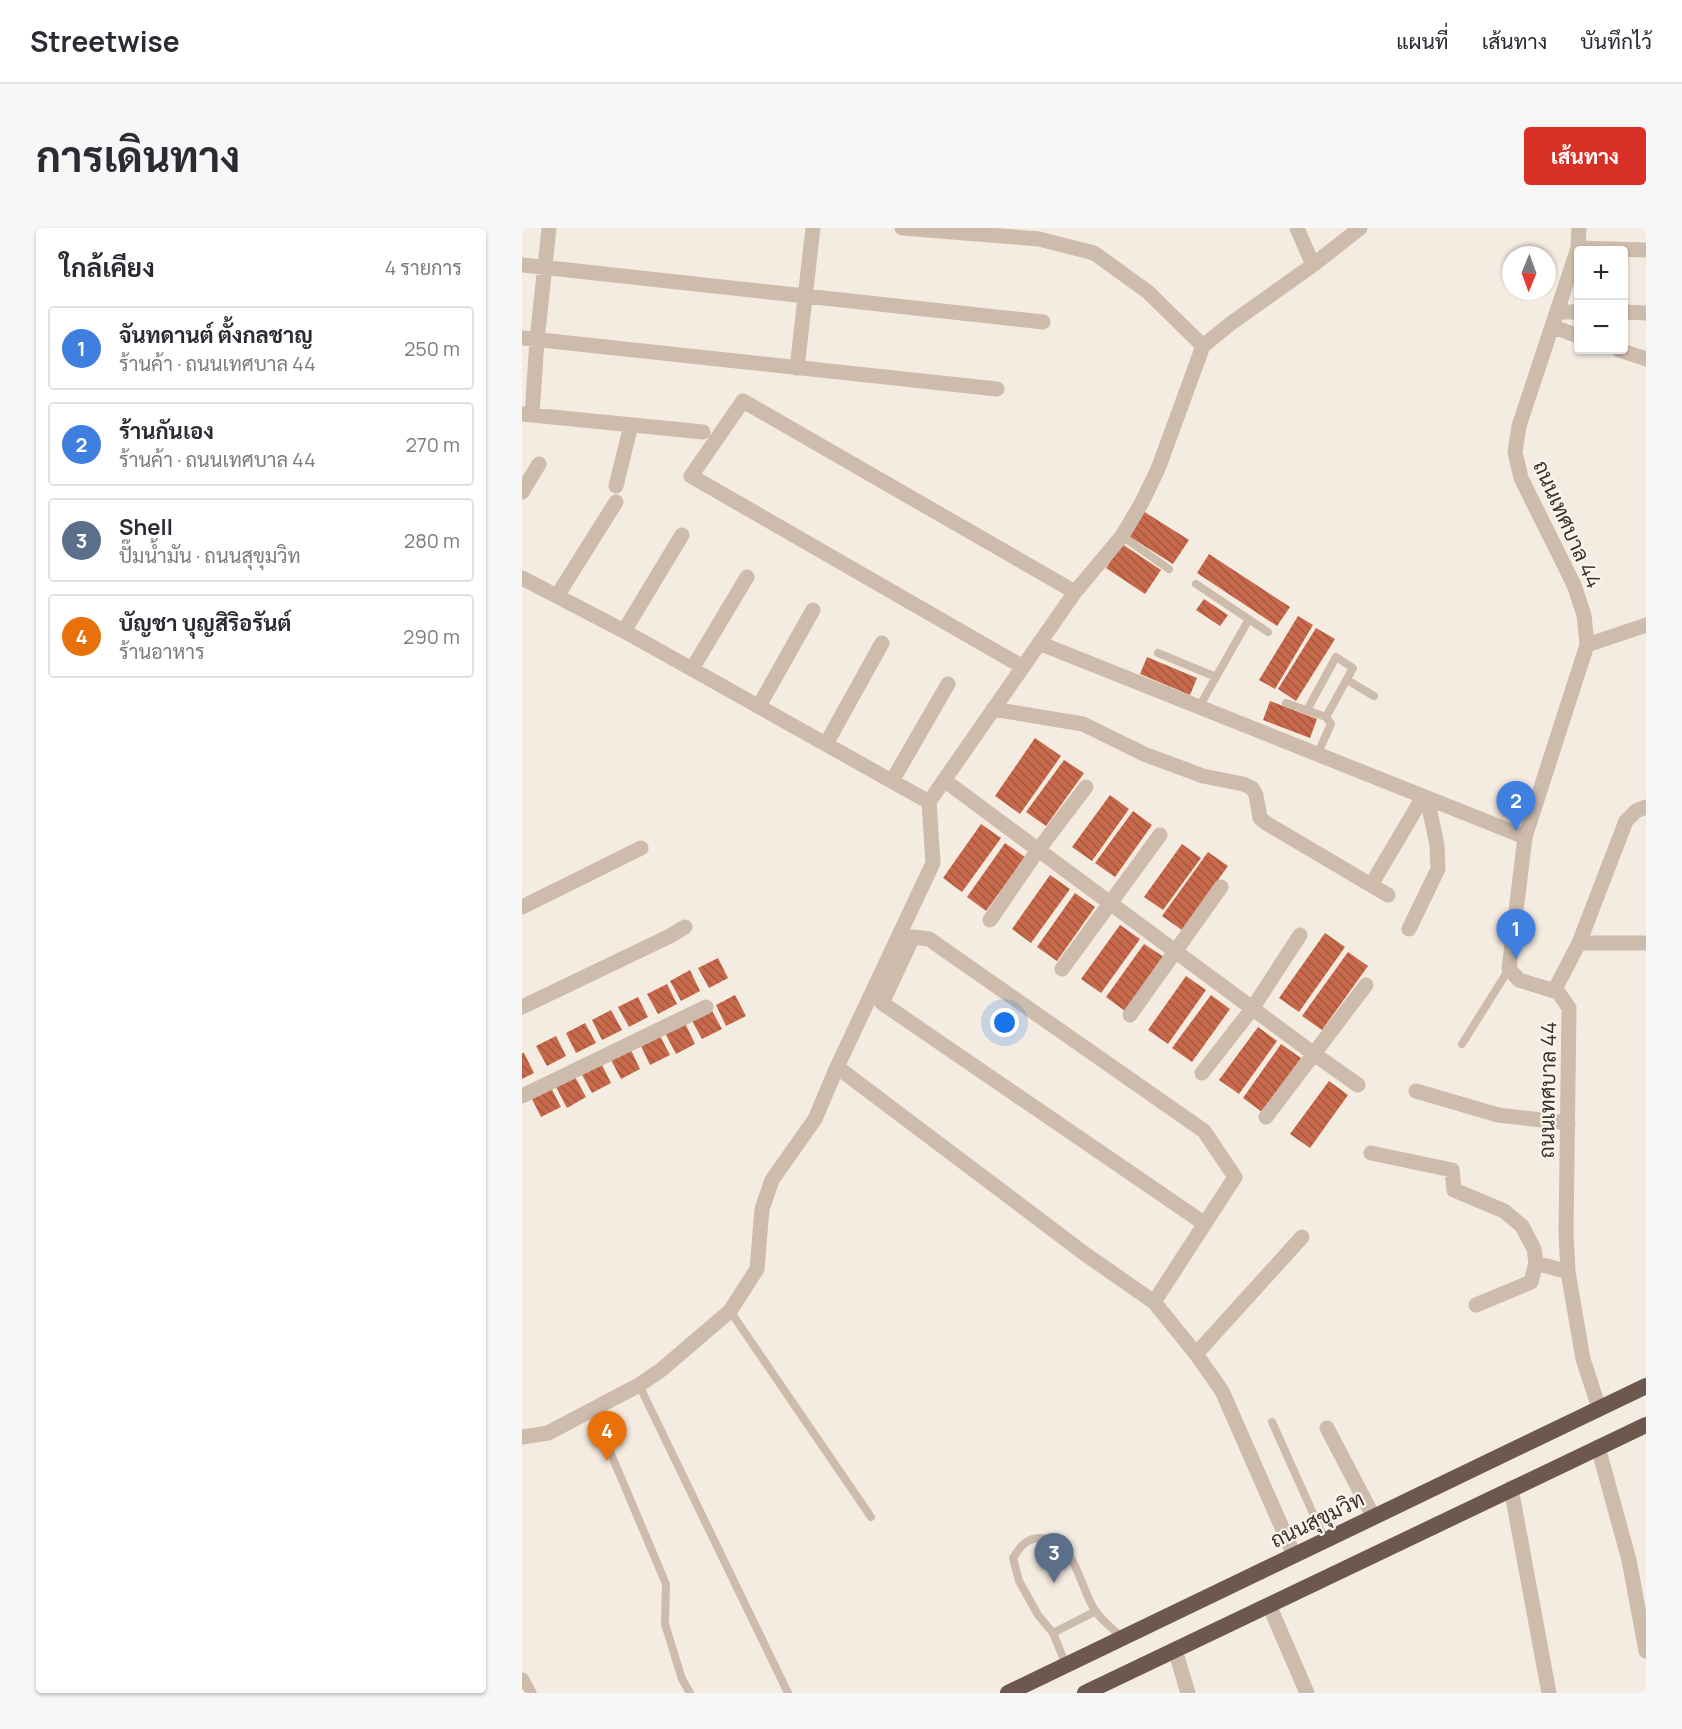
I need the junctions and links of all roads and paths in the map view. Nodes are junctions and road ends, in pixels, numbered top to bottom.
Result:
1 (549, 228) edge
2 (813, 228) edge
3 (902, 228) edge
4 (1297, 228) edge
5 (1360, 228) edge
6 (1579, 228) edge
7 (1039, 234) edge
8 (1578, 246) edge
9 (1628, 249) edge
10 (1646, 250) edge
11 (1574, 261) edge
12 (522, 265) edge
13 (1313, 265) junction
14 (545, 267) junction
15 (805, 296) junction
16 (1559, 312) junction
17 (1574, 312) edge
18 (1628, 312) edge
19 (1646, 313) edge
20 (1043, 322) dead end
21 (1554, 327) junction
22 (1574, 334) edge
23 (530, 339) edge
24 (1203, 346) junction
25 (1628, 353) edge
26 (1646, 359) edge
27 (797, 368) junction
28 (998, 389) dead end
29 (527, 414) edge
30 (631, 425) junction
31 (704, 432) dead end
32 (539, 464) dead end
33 (522, 492) edge
34 (682, 535) dead end
35 (1122, 536) junction
36 (1169, 569) dead end
37 (747, 577) dead end
38 (522, 578) edge
39 (1196, 584) dead end
40 (1075, 592) junction
41 (557, 596) junction
42 (813, 610) dead end
43 (1249, 619) junction
44 (1646, 625) edge
45 (624, 631) junction
46 (1268, 632) dead end
47 (882, 643) dead end
48 (1039, 644) junction
49 (1587, 645) junction
50 (1158, 653) dead end
51 (1023, 667) junction
52 (692, 669) junction
53 (1216, 677) junction
54 (1347, 680) junction
55 (948, 684) dead end
56 (1374, 696) dead end
57 (1286, 703) dead end
58 (759, 706) junction
59 (1199, 707) junction
60 (993, 709) junction
61 (1307, 711) junction
62 (1326, 717) junction
63 (826, 744) junction
64 (1317, 754) junction
65 (944, 780) junction
66 (892, 781) junction
67 (1086, 787) dead end
68 (1425, 798) junction
69 (929, 802) junction
70 (1646, 807) edge
71 (1160, 835) dead end
72 (1525, 837) junction
73 (641, 849) dead end
74 (1038, 850) junction
75 (1371, 885) junction
76 (1221, 887) dead end
77 (1388, 895) dead end
78 (1111, 904) junction
79 (522, 907) edge
80 (990, 920) dead end
81 (685, 927) dead end
82 (1409, 929) dead end
83 (1300, 935) dead end
84 (1579, 943) junction
85 (1646, 943) edge
86 (1175, 952) junction
87 (1062, 969) dead end
88 (1509, 969) junction
89 (1366, 985) dead end
90 (1554, 991) junction
91 (522, 1007) edge
92 (706, 1007) dead end
93 (1252, 1009) junction
94 (1130, 1015) dead end
95 (1461, 1044) dead end
96 (1314, 1054) junction
97 (837, 1067) junction
98 (1202, 1073) dead end
99 (1358, 1085) dead end
100 (1416, 1091) dead end
101 (522, 1096) edge
102 (1266, 1117) dead end
103 (1568, 1123) junction
104 (1371, 1153) dead end
105 (1205, 1224) junction
106 (1302, 1237) dead end
107 (1536, 1263) junction
108 (1568, 1272) junction
109 (1154, 1302) junction
110 (1476, 1305) dead end
111 (730, 1311) junction
112 (1196, 1354) junction
113 (639, 1385) junction
114 (1646, 1386) edge
115 (1599, 1408) junction
116 (592, 1409) junction
117 (1272, 1422) dead end
118 (1646, 1425) edge
119 (1327, 1428) dead end
120 (522, 1437) edge
121 (1598, 1447) junction
122 (1511, 1488) junction
123 (1373, 1516) junction
124 (871, 1517) dead end
125 (1325, 1540) junction
126 (1294, 1555) junction
127 (1269, 1605) junction
128 (1096, 1611) junction
129 (1053, 1633) junction
130 (1122, 1638) junction
131 (1175, 1650) junction
132 (1646, 1651) edge
133 (1066, 1665) junction
134 (522, 1680) edge
135 (1090, 1692) edge
136 (529, 1693) edge
137 (690, 1693) edge
138 (788, 1693) edge
139 (1008, 1693) edge
140 (1188, 1693) edge
141 (1307, 1693) edge
142 (1549, 1693) edge

1 - 14 street
2 - 15 street
3 - 7 street
4 - 13 street
5 - 13 street
6 - 8 street, ถนนเทศบาล 44
7 - 24 street
9 - 10 street
11 - 16 street, ถนนเทศบาล 44
12 - 14 street
13 - 24 street
14 - 15 street
14 - 23 street
15 - 20 street
15 - 27 street
16 - 17 street
16 - 21 street, ถนนเทศบาล 44
18 - 19 street
21 - 22 street
21 - 49 street, ถนนเทศบาล 44
23 - 27 street
23 - 29 street
24 - 35 street
25 - 26 street
27 - 28 street
29 - 30 street
30 - 31 street
30 - 41 street
32 - 33 street
34 - 45 street
35 - 36 lane
35 - 40 street
37 - 52 street
38 - 41 street
39 - 43 lane
40 - 48 street
40 - 51 street
41 - 45 street
42 - 58 street
43 - 46 lane
43 - 53 lane
44 - 49 street
45 - 52 street
47 - 63 street
48 - 51 street
48 - 59 street
49 - 72 street, ถนนเทศบาล 44
50 - 53 lane
51 - 60 street
52 - 58 street
53 - 59 lane
54 - 56 lane
54 - 61 lane
54 - 62 lane
55 - 66 street
57 - 61 lane
58 - 63 street
59 - 64 street
60 - 65 street
60 - 75 street
61 - 62 lane
62 - 64 lane
63 - 66 street
64 - 68 street
65 - 69 street
65 - 74 street
66 - 69 street
67 - 74 street
68 - 72 street
68 - 75 street
68 - 82 street
69 - 97 street
70 - 84 street
71 - 78 street
72 - 88 street, ถนนเทศบาล 44
73 - 79 street
74 - 78 street
74 - 80 street
75 - 77 street
76 - 86 street
78 - 86 street
78 - 87 street
81 - 91 street
83 - 93 street
84 - 85 street
84 - 90 street
86 - 93 street
86 - 94 street
88 - 90 street, ถนนเทศบาล 44
88 - 95 lane
89 - 96 street
90 - 103 street, ถนนเทศบาล 44
92 - 101 street
93 - 96 street
93 - 98 street
96 - 99 street
96 - 102 street
97 - 109 street
97 - 111 street
100 - 103 street
103 - 108 street, ถนนเทศบาล 44
104 - 107 street
105 - 105 street
105 - 109 street
106 - 112 street
107 - 108 street
107 - 110 street
108 - 115 street, ถนนเทศบาล 44
109 - 112 street
111 - 113 street
111 - 124 lane
112 - 126 street
113 - 116 street
113 - 138 lane
114 - 115 highway, ถนนสุขุมวิท
115 - 123 highway, ถนนสุขุมวิท
116 - 120 street
116 - 137 lane
117 - 125 lane
118 - 121 highway
119 - 123 street
121 - 122 highway
121 - 132 street
122 - 127 highway
122 - 142 street
123 - 125 highway, ถนนสุขุมวิท
125 - 126 highway, ถนนสุขุมวิท
126 - 130 highway, ถนนสุขุมวิท
127 - 131 highway
127 - 141 street
128 - 129 lane
128 - 129 lane
128 - 130 lane
129 - 133 lane
130 - 133 highway, ถนนสุขุมวิท
131 - 135 highway
131 - 140 street
133 - 139 highway, ถนนสุขุมวิท
134 - 136 street

